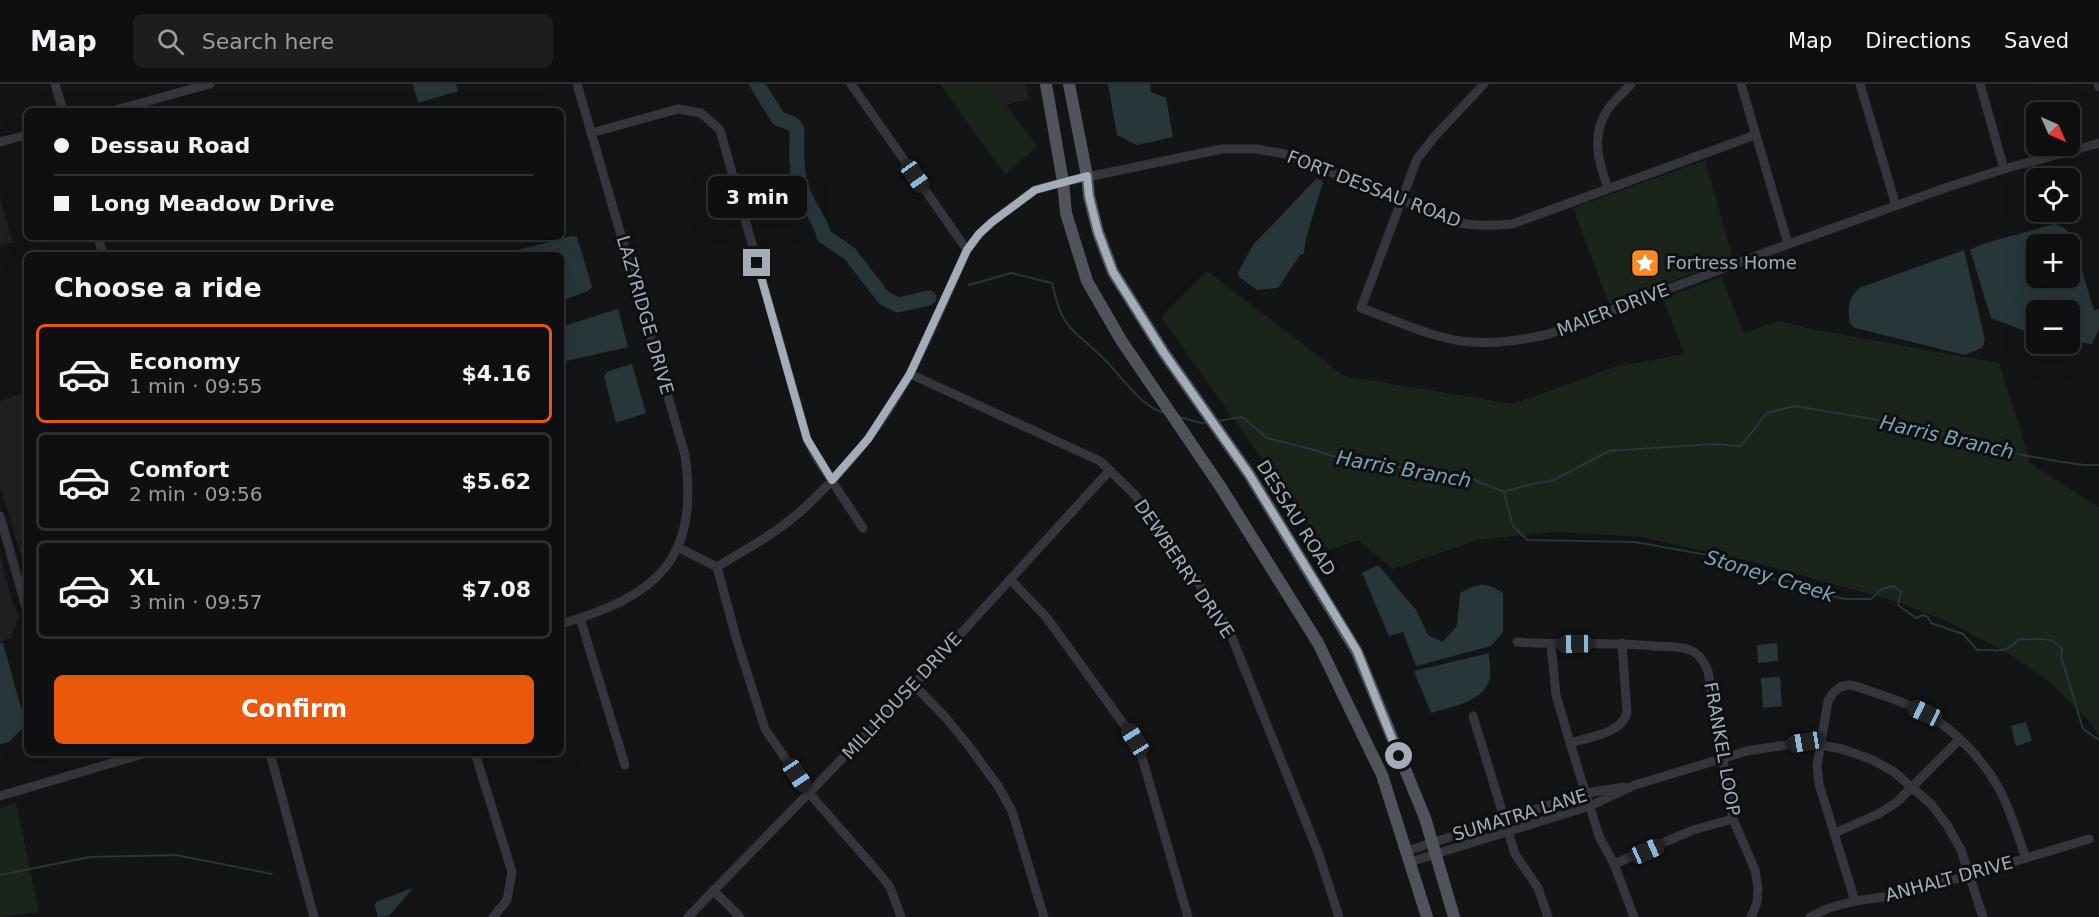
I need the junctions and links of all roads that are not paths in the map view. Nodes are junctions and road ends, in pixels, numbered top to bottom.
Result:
1 (55, 84) edge
2 (210, 84) edge
3 (577, 84) edge
4 (851, 84) edge
5 (1046, 84) edge
6 (1069, 84) edge
7 (1484, 84) edge
8 (1631, 84) edge
9 (1741, 84) edge
10 (1860, 84) edge
11 (1980, 84) edge
12 (62, 108) edge
13 (123, 108) edge
14 (591, 134) junction
15 (1755, 135) junction
16 (24, 136) edge
17 (0, 142) edge
18 (2099, 144) edge
19 (2004, 169) junction
20 (1087, 176) junction
21 (1063, 182) junction
22 (1608, 188) junction
23 (1401, 199) junction
24 (1896, 206) junction
25 (1788, 244) junction
26 (967, 250) junction
27 (910, 374) junction
28 (1110, 470) junction
29 (832, 480) junction
30 (0, 516) edge
31 (863, 528) dead end
32 (679, 548) junction
33 (717, 567) junction
34 (1010, 579) junction
35 (24, 600) edge
36 (580, 618) junction
37 (564, 623) edge
38 (1517, 642) dead end
39 (1622, 643) junction
40 (1551, 644) junction
41 (914, 685) junction
42 (1473, 716) dead end
43 (1959, 740) junction
44 (1570, 743) junction
45 (1819, 745) junction
46 (136, 756) edge
47 (271, 756) edge
48 (476, 756) edge
49 (1723, 759) junction
50 (625, 765) dead end
51 (1635, 785) junction
52 (1914, 788) junction
53 (809, 793) junction
54 (1586, 793) junction
55 (0, 796) edge
56 (1590, 806) junction
57 (1505, 819) junction
58 (1732, 819) junction
59 (1509, 831) junction
60 (1835, 833) junction
61 (2089, 839) dead end
62 (1433, 849) junction
63 (1409, 856) junction
64 (2026, 858) junction
65 (1614, 864) junction
66 (1970, 875) junction
67 (713, 890) junction
68 (1855, 901) junction
69 (314, 917) edge
70 (493, 917) edge
71 (688, 917) edge
72 (740, 917) edge
73 (901, 917) edge
74 (1044, 917) edge
75 (1188, 917) edge
76 (1339, 917) edge
77 (1427, 917) edge
78 (1454, 917) edge
79 (1548, 917) edge
80 (1634, 917) edge
81 (1751, 917) edge
82 (1810, 917) edge
83 (1983, 917) edge

1 - 12 street
2 - 13 street
3 - 14 street, LAZYRIDGE DRIVE
4 - 26 street
5 - 21 main road
6 - 20 main road, DESSAU ROAD
7 - 23 street
8 - 22 street
9 - 15 street
10 - 24 street
11 - 19 street
14 - 29 street
14 - 32 street, LAZYRIDGE DRIVE
15 - 22 street, FORT DESSAU ROAD
15 - 25 street
16 - 17 street
18 - 19 street, MAIER DRIVE
19 - 24 street, MAIER DRIVE
20 - 21 street, FORT DESSAU ROAD
20 - 23 street, FORT DESSAU ROAD
20 - 62 main road, DESSAU ROAD
21 - 26 street, FORT DESSAU ROAD
21 - 63 main road
22 - 23 street, FORT DESSAU ROAD
23 - 25 street, MAIER DRIVE
24 - 25 street, MAIER DRIVE
26 - 27 street, FORT DESSAU ROAD
27 - 28 street, DEWBERRY DRIVE
27 - 29 street, FORT DESSAU ROAD
28 - 34 street, MILLHOUSE DRIVE
28 - 76 street, DEWBERRY DRIVE
29 - 31 street
29 - 33 street, FORT DESSAU ROAD
30 - 35 street
32 - 33 street
32 - 36 street
33 - 53 street
34 - 41 street, MILLHOUSE DRIVE
34 - 75 street
36 - 37 street
36 - 50 street
38 - 40 street, FRANKEL LOOP
39 - 40 street, FRANKEL LOOP
39 - 44 street
39 - 49 street, FRANKEL LOOP
40 - 44 street
41 - 53 street, MILLHOUSE DRIVE
41 - 74 street
42 - 57 street
43 - 45 street
43 - 52 street
43 - 64 street
44 - 54 street
45 - 49 street, SUMATRA LANE
45 - 52 street, SUMATRA LANE
45 - 60 street
46 - 55 street
47 - 69 street
48 - 70 street
49 - 51 street, SUMATRA LANE
49 - 58 street, FRANKEL LOOP
51 - 54 street, SUMATRA LANE
51 - 56 street, SUMATRA LANE
52 - 60 street
52 - 66 street, SUMATRA LANE
53 - 67 street, MILLHOUSE DRIVE
53 - 73 street
54 - 56 street
54 - 57 street, SUMATRA LANE
56 - 59 street, SUMATRA LANE
56 - 65 street
57 - 59 street
57 - 62 street, SUMATRA LANE
58 - 65 street
58 - 81 street, FRANKEL LOOP
59 - 62 street, SUMATRA LANE
59 - 79 street
60 - 68 street
61 - 64 street, ANHALT DRIVE
62 - 63 street, SUMATRA LANE
62 - 78 main road, DESSAU ROAD
63 - 77 main road
64 - 66 street, ANHALT DRIVE
65 - 80 street
66 - 68 street, ANHALT DRIVE
66 - 83 street, SUMATRA LANE
67 - 71 street, MILLHOUSE DRIVE
67 - 72 street
68 - 82 street, ANHALT DRIVE

